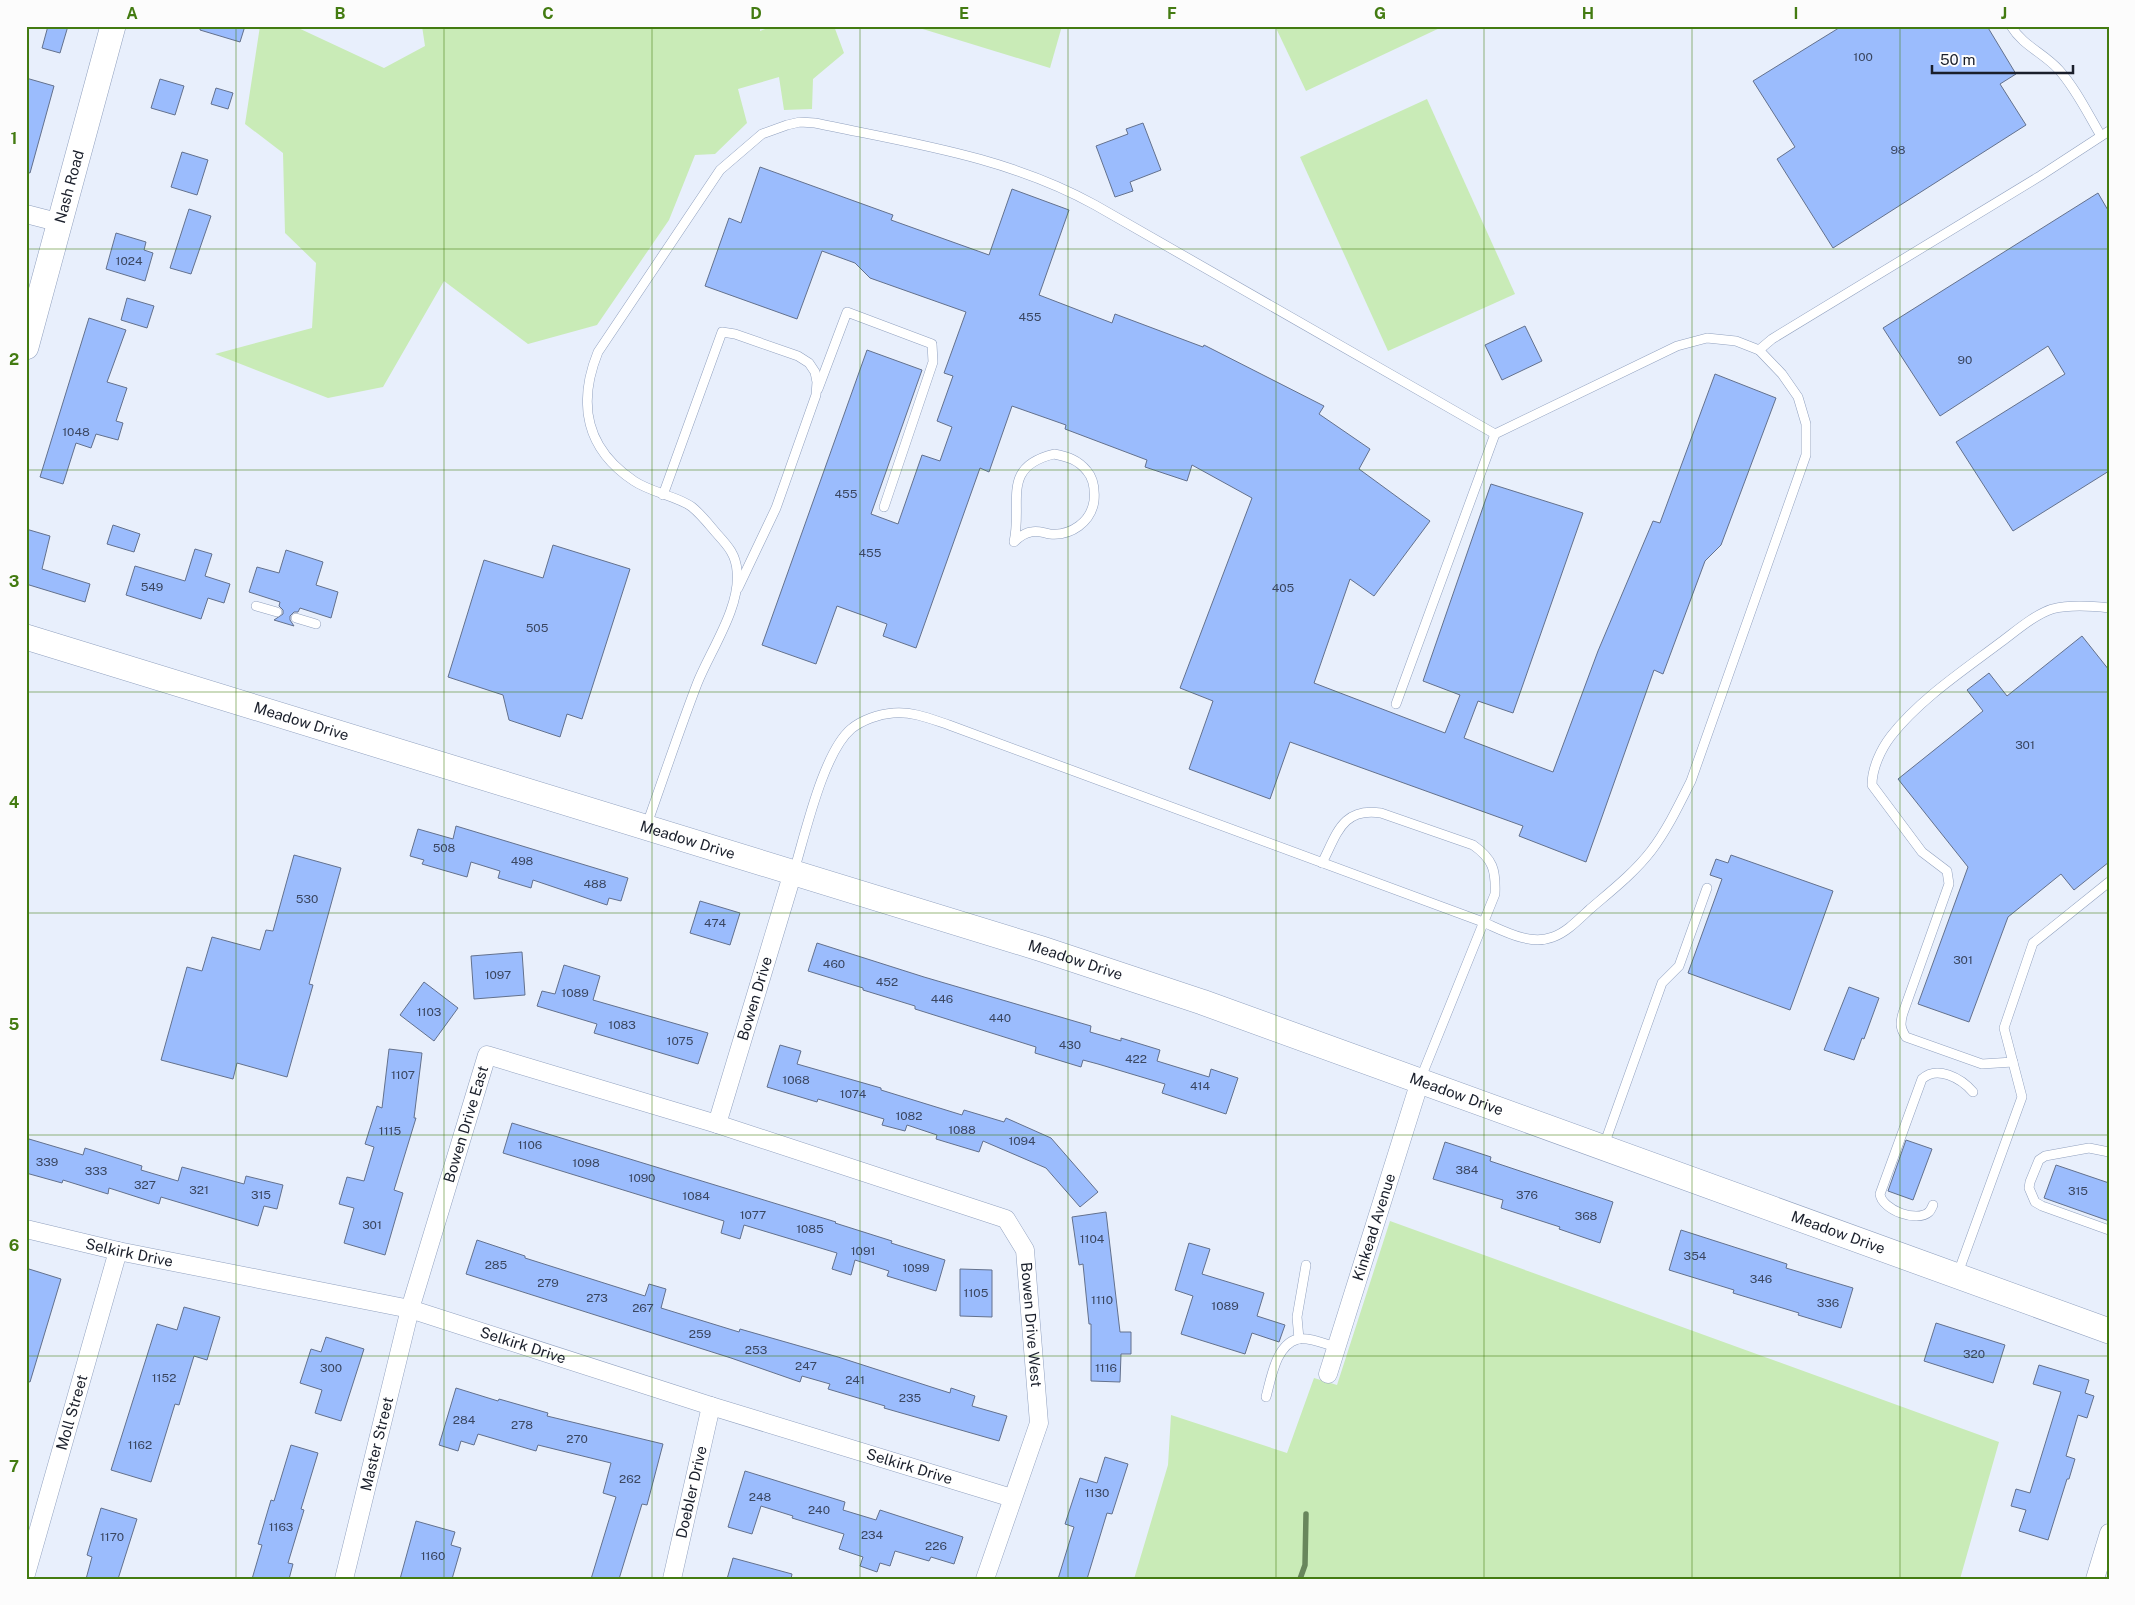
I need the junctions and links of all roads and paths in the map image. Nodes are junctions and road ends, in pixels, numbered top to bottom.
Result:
1 (113, 26) edge
2 (2011, 26) edge
3 (2105, 134) edge
4 (26, 214) edge
5 (61, 223) junction
6 (26, 347) edge
7 (1759, 350) junction
8 (816, 396) junction
9 (1495, 434) junction
10 (663, 495) junction
11 (884, 507) dead end
12 (1014, 542) joint
13 (735, 596) junction
14 (256, 606) dead end
15 (2109, 608) edge
16 (277, 612) dead end
17 (296, 618) dead end
18 (316, 624) dead end
19 (26, 636) edge
20 (1396, 704) dead end
21 (646, 827) junction
22 (1322, 863) junction
23 (793, 872) junction
24 (2109, 882) edge
25 (1707, 888) dead end
26 (1484, 922) junction
27 (2013, 1062) junction
28 (1420, 1081) junction
29 (1973, 1092) dead end
30 (717, 1124) junction
31 (1603, 1148) junction
32 (2109, 1152) edge
33 (1933, 1205) dead end
34 (26, 1229) edge
35 (2109, 1230) edge
36 (118, 1251) junction
37 (1306, 1265) dead end
38 (1957, 1276) junction
39 (410, 1309) junction
40 (2109, 1331) edge
41 (1299, 1339) junction
42 (1336, 1347) junction
43 (1328, 1374) dead end
44 (1266, 1397) dead end
45 (711, 1406) junction
46 (1012, 1498) junction
47 (2109, 1534) edge
48 (26, 1574) edge
49 (344, 1579) edge
50 (672, 1579) edge
51 (985, 1579) edge
52 (2095, 1579) edge

1 - 5 street, Nash Road
2 - 3 lane
3 - 7 lane
4 - 5 street
5 - 6 street, Nash Road
7 - 9 lane
7 - 26 lane
8 - 10 lane
8 - 11 lane
8 - 13 lane
9 - 10 lane
9 - 20 lane
10 - 13 lane
12 - 12 lane
13 - 21 lane
14 - 16 lane
15 - 27 lane
17 - 18 lane
19 - 21 street, Meadow Drive
21 - 23 street, Meadow Drive
22 - 23 lane
22 - 26 lane
22 - 26 lane
23 - 28 street, Meadow Drive
23 - 30 street, Bowen Drive
24 - 27 lane
25 - 31 lane
26 - 28 lane
27 - 38 lane
28 - 31 street, Meadow Drive
28 - 42 street, Kinkead Avenue
29 - 33 lane
30 - 39 street, Bowen Drive East
30 - 46 street, Bowen Drive West
31 - 38 street, Meadow Drive
32 - 35 lane
34 - 36 street, Selkirk Drive
36 - 39 street, Selkirk Drive
36 - 48 street, Moll Street
37 - 41 lane
38 - 40 street, Meadow Drive
39 - 45 street, Selkirk Drive
39 - 49 street, Master Street
41 - 42 lane
41 - 44 lane
42 - 43 street, Kinkead Avenue
45 - 46 street, Selkirk Drive
45 - 50 street, Doebler Drive
46 - 51 street, Bowen Drive West
47 - 52 street

